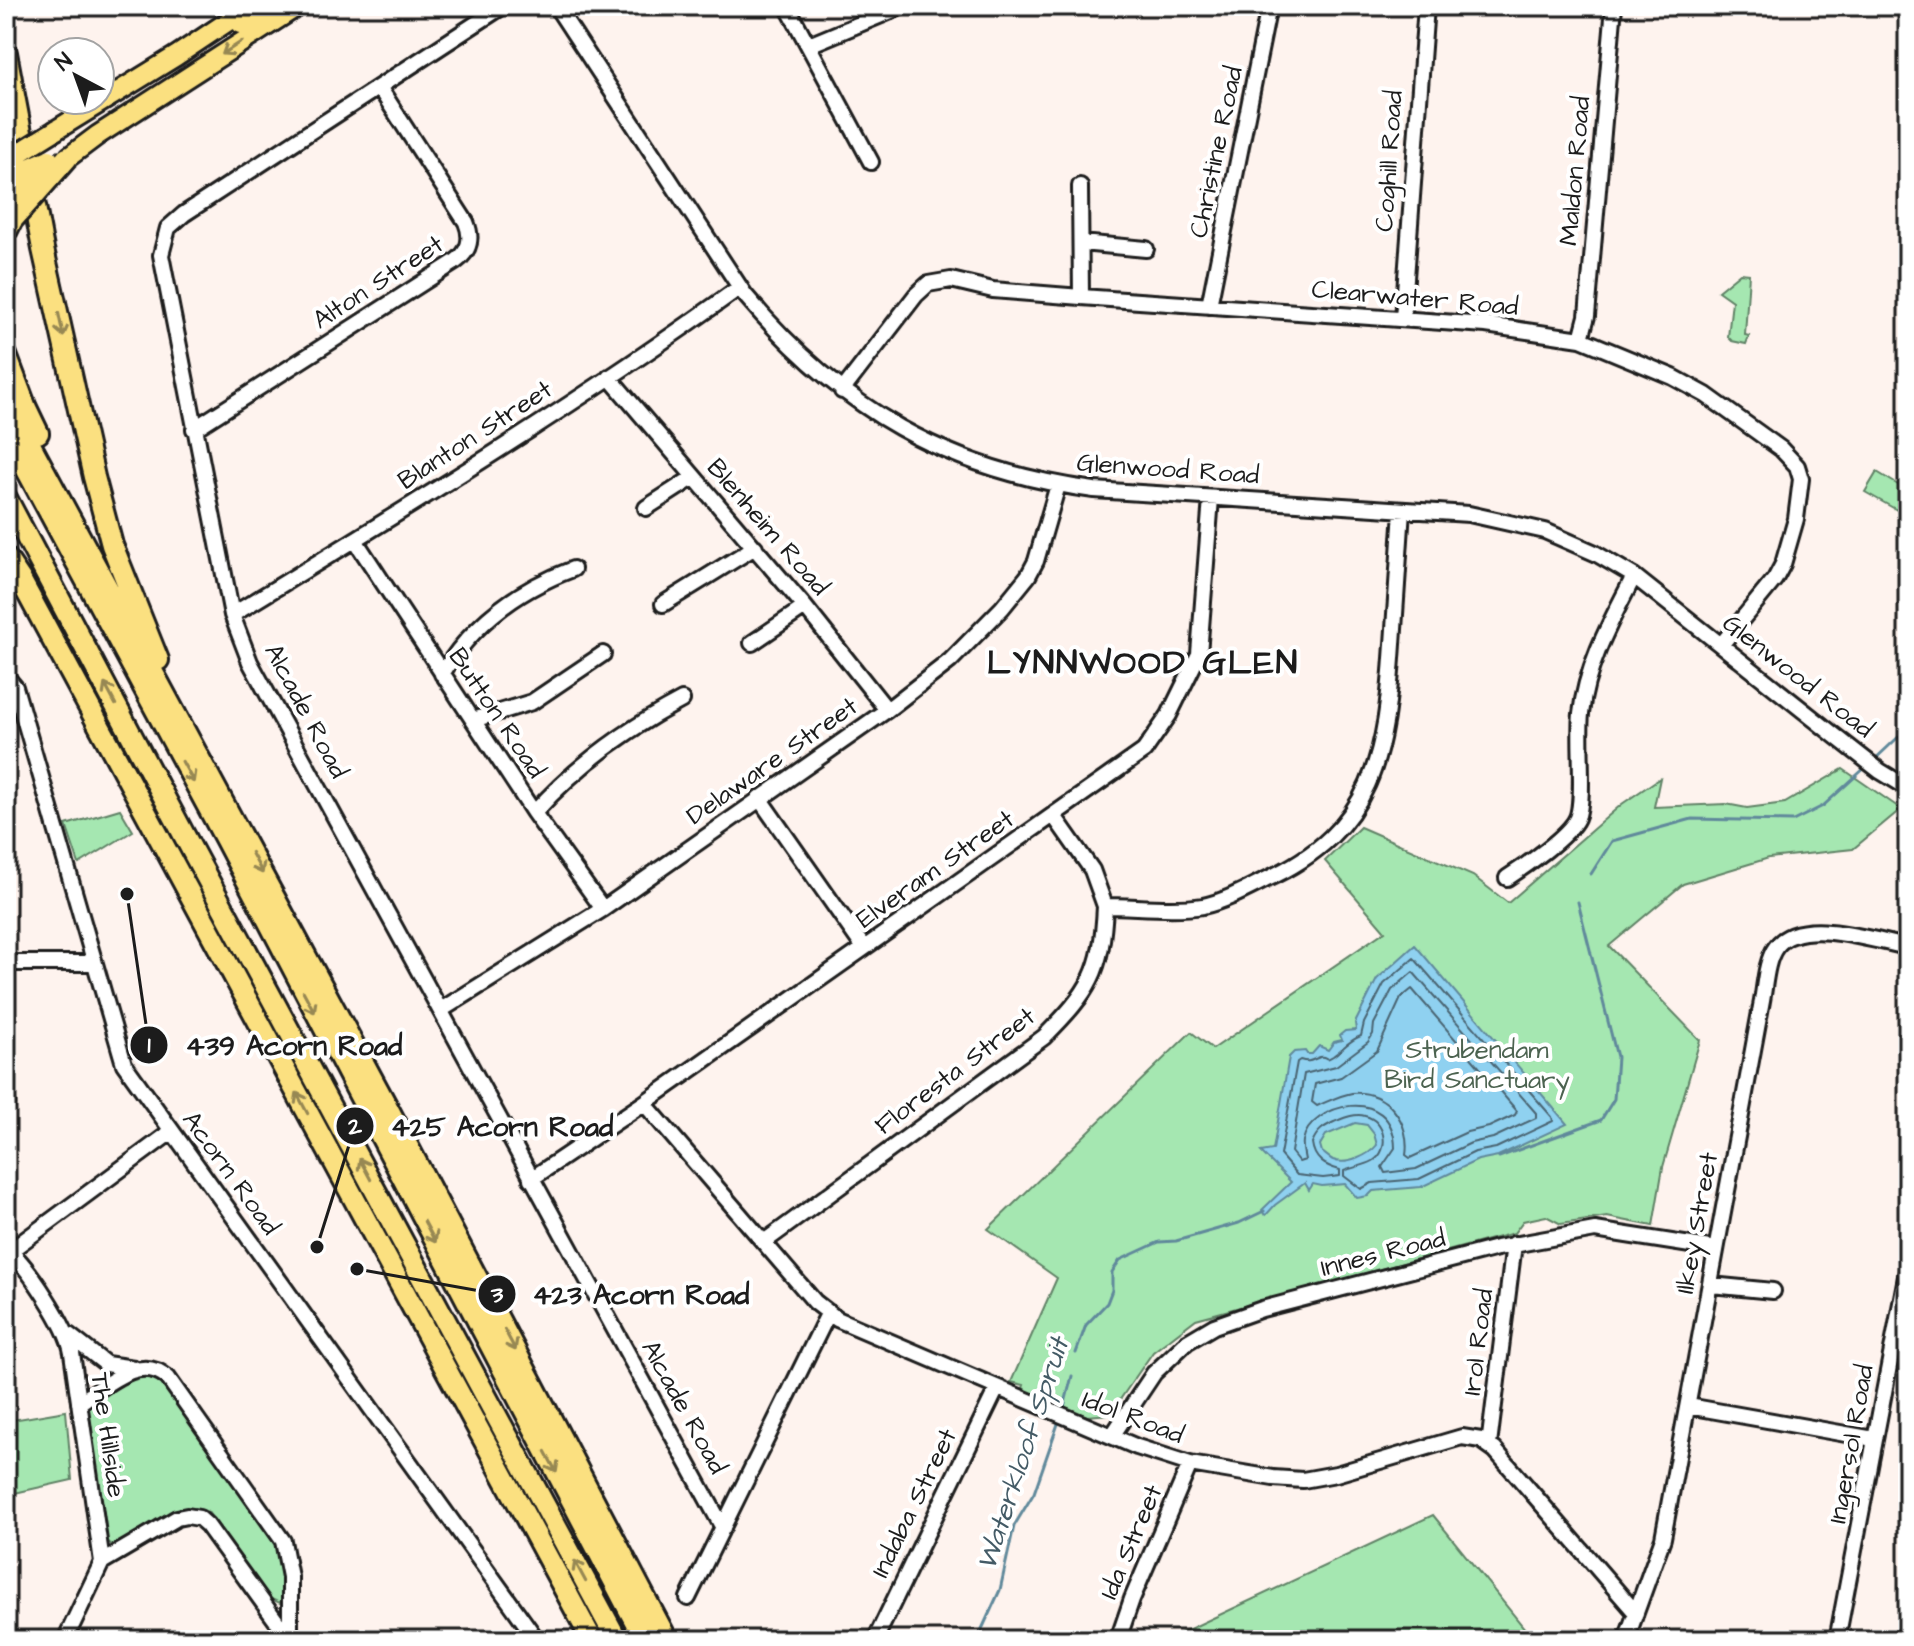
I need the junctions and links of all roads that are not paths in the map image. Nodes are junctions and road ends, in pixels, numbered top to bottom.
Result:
1 (251, 6) edge
2 (274, 6) edge
3 (298, 6) edge
4 (503, 6) edge
5 (556, 6) edge
6 (787, 6) edge
7 (903, 6) edge
8 (1269, 6) edge
9 (1426, 6) edge
10 (1614, 6) edge
11 (809, 45) junction
12 (6, 53) edge
13 (176, 56) junction
14 (379, 87) junction
15 (69, 155) junction
16 (6, 161) edge
17 (871, 162) dead end
18 (6, 174) edge
19 (1080, 186) dead end
20 (8, 197) edge
21 (6, 232) edge
22 (1081, 243) junction
23 (1146, 249) dead end
24 (740, 287) junction
25 (1081, 297) junction
26 (1209, 306) junction
27 (1403, 319) junction
28 (1581, 339) junction
29 (6, 355) edge
30 (609, 377) junction
31 (6, 378) edge
32 (842, 391) junction
33 (6, 400) edge
34 (26, 408) junction
35 (194, 429) junction
36 (6, 431) edge
37 (694, 477) junction
38 (1058, 485) junction
39 (6, 498) edge
40 (1211, 498) junction
41 (646, 508) dead end
42 (1402, 510) junction
43 (6, 515) edge
44 (355, 540) junction
45 (755, 547) junction
46 (6, 558) edge
47 (573, 569) dead end
48 (1634, 576) junction
49 (663, 604) dead end
50 (805, 607) junction
51 (232, 615) junction
52 (752, 643) dead end
53 (1721, 645) junction
54 (603, 654) dead end
55 (152, 672) junction
56 (442, 674) junction
57 (6, 676) edge
58 (682, 700) dead end
59 (887, 710) junction
60 (473, 720) junction
61 (104, 738) junction
62 (1908, 788) edge
63 (759, 798) junction
64 (534, 813) junction
65 (1054, 816) junction
66 (241, 833) junction
67 (1507, 878) dead end
68 (1105, 906) junction
69 (603, 909) junction
70 (1908, 947) edge
71 (864, 948) junction
72 (6, 963) edge
73 (94, 963) junction
74 (441, 1010) junction
75 (644, 1103) junction
76 (171, 1132) junction
77 (531, 1179) junction
78 (764, 1242) junction
79 (1514, 1244) junction
80 (1716, 1249) junction
81 (8, 1250) edge
82 (1908, 1266) edge
83 (1711, 1285) junction
84 (1773, 1291) dead end
85 (828, 1314) junction
86 (68, 1335) junction
87 (1901, 1339) edge
88 (138, 1368) junction
89 (997, 1388) junction
90 (79, 1403) junction
91 (1688, 1406) junction
92 (1112, 1436) junction
93 (1874, 1439) junction
94 (1489, 1445) junction
95 (1190, 1464) junction
96 (723, 1528) junction
97 (622, 1550) junction
98 (102, 1562) junction
99 (688, 1598) dead end
100 (1636, 1613) junction
101 (1840, 1637) edge
102 (65, 1640) edge
103 (290, 1640) edge
104 (537, 1640) edge
105 (592, 1640) edge
106 (617, 1640) edge
107 (645, 1640) edge
108 (667, 1640) edge
109 (679, 1640) edge
110 (875, 1640) edge
111 (1120, 1640) edge
112 (1626, 1640) edge

1 - 13 main road
2 - 13 main road
3 -> 15 main road
4 - 14 street, Alcade Road
5 - 24 street, Glenwood Road
6 - 11 street
7 - 11 street
8 - 26 street, Christine Road
9 - 27 street, Coghill Road
10 - 28 street, Maldon Road
11 - 17 street
12 -> 66 highway
13 - 16 main road, bridge
14 - 35 street, Alcade Road
14 - 35 street, Alton Street
15 - 18 main road, bridge
15 - 20 main road, bridge
15 - 21 highway, bridge
19 - 22 street
22 - 23 street
22 - 25 street
24 - 30 street, Blanton Street
24 - 32 street, Glenwood Road
25 - 26 street, Clearwater Road
25 - 32 street, Clearwater Road
26 - 27 street, Clearwater Road
27 - 28 street, Clearwater Road
28 - 53 street, Clearwater Road
29 - 34 highway
30 - 37 street, Blenheim Road
30 - 44 street, Blanton Street
31 - 34 highway
32 - 38 street, Glenwood Road
33 - 55 highway
34 - 55 highway
35 - 51 street, Alcade Road
36 -> 107 highway
37 - 41 street
37 - 45 street, Blenheim Road
38 - 40 street, Glenwood Road
38 - 59 street, Delaware Street
106 -> 39 highway
40 - 42 street, Glenwood Road
40 - 65 street, Elveram Street
42 - 48 street, Glenwood Road
42 - 68 street
43 - 61 highway
44 - 51 street, Blanton Street
44 - 56 street, Button Road
45 - 49 street
45 - 50 street, Blenheim Road
46 - 61 highway
47 - 56 street
48 - 53 street, Glenwood Road
48 - 67 street
50 - 52 street
50 - 59 street, Blenheim Road
51 - 74 street, Alcade Road
53 - 62 street, Glenwood Road
54 - 60 street
55 - 66 highway
56 - 60 street, Button Road
57 - 73 street, Acorn Road
58 - 64 street
59 - 63 street, Delaware Street
60 - 64 street, Button Road
105 -> 61 highway
63 - 69 street, Delaware Street
63 - 71 street
64 - 69 street, Button Road
65 - 68 street
65 - 71 street, Elveram Street
66 -> 97 highway
68 - 78 street, Floresta Street
69 - 74 street, Delaware Street
70 - 80 street, Ilkey Street
71 - 75 street, Elveram Street
72 - 73 street
73 - 76 street, Acorn Road
74 - 77 street, Alcade Road
75 - 77 street, Elveram Street
75 - 78 street, Idol Road
76 - 81 street
76 - 104 street, Acorn Road
77 - 96 street, Alcade Road
78 - 85 street, Idol Road
79 - 80 street, Innes Road
79 - 92 street, Innes Road
79 - 94 street, Irol Road
80 - 83 street, Ilkey Street
81 - 86 street, The Hillside
82 - 87 street, Ingersol Road
83 - 84 street
83 - 91 street, Ilkey Street
85 - 89 street, Idol Road
85 - 96 street
86 - 88 street
86 - 90 street, The Hillside
87 - 93 street, Ingersol Road
88 - 90 street
88 - 103 street
89 - 92 street, Idol Road
89 - 110 street, Indaba Street
90 - 98 street, The Hillside
91 - 93 street
91 - 100 street, Ilkey Street
92 - 95 street, Idol Road
93 - 101 street, Ingersol Road
94 - 95 street, Idol Road
94 - 100 street
95 - 111 street, Ida Street
96 - 99 street
97 - 108 highway
97 - 109 highway
98 - 102 street
98 - 103 street
100 - 112 street, Ilkey Street

